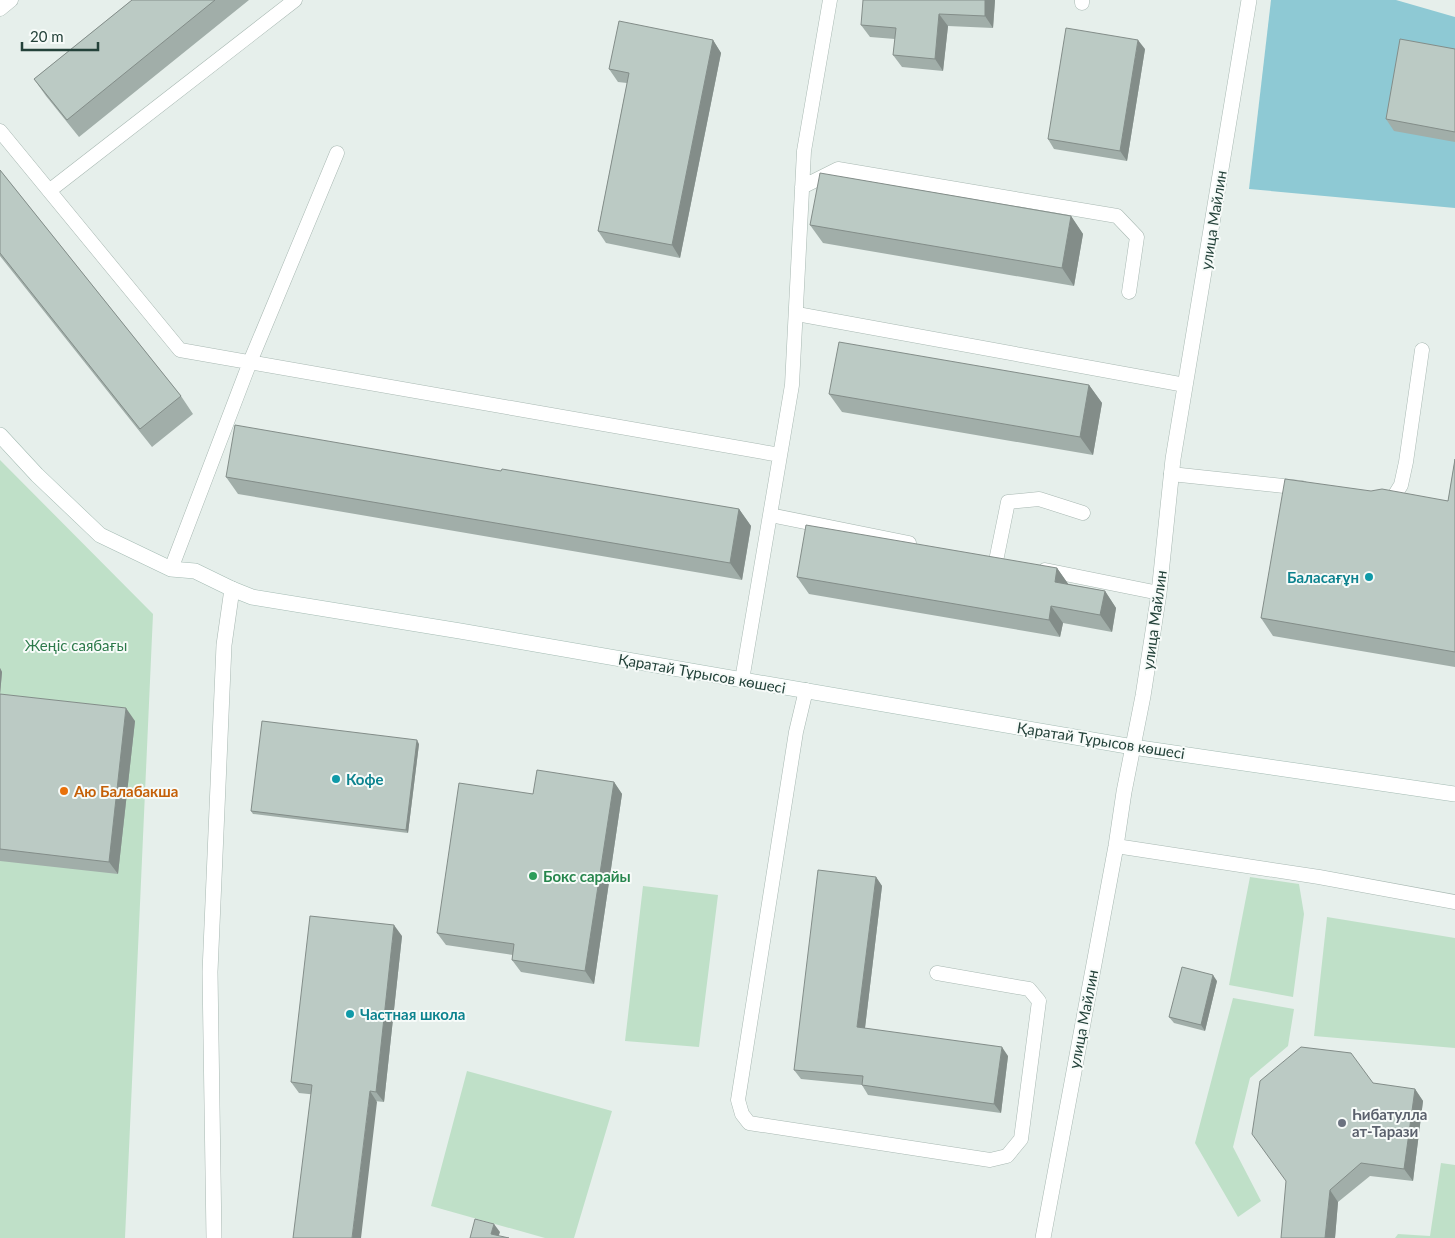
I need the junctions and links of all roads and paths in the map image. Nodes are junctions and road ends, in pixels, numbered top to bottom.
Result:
1 (11, 0) edge
2 (295, 0) edge
3 (830, 0) edge
4 (1249, 0) edge
5 (0, 9) edge
6 (0, 131) edge
7 (337, 153) dead end
8 (802, 187) junction
9 (49, 190) junction
10 (1129, 292) dead end
11 (796, 314) junction
12 (1422, 350) dead end
13 (250, 362) junction
14 (1185, 386) junction
15 (0, 435) edge
16 (780, 455) junction
17 (1171, 474) junction
18 (1311, 490) edge
19 (1366, 498) edge
20 (1083, 513) dead end
21 (770, 515) junction
22 (921, 546) edge
23 (996, 561) edge
24 (1035, 568) edge
25 (171, 569) junction
26 (232, 590) junction
27 (1159, 593) junction
28 (742, 680) junction
29 (806, 690) junction
30 (1133, 747) junction
31 (1455, 794) edge
32 (1116, 846) junction
33 (1455, 902) edge
34 (937, 973) dead end
35 (214, 1238) edge
36 (1043, 1238) edge

1 - 5 lane
2 - 9 lane
3 - 8 lane
4 - 14 street, улица Майлин
6 - 9 lane
7 - 13 lane
8 - 10 lane
8 - 11 lane
9 - 13 lane
11 - 14 lane
11 - 16 lane
12 - 19 lane
13 - 16 lane
13 - 25 lane
14 - 17 street, улица Майлин
15 - 25 street, Қаратай Тұрысов көшесі
16 - 21 lane
17 - 18 lane
17 - 27 street, улица Майлин
20 - 23 lane
21 - 22 lane
21 - 28 lane
24 - 27 lane
25 - 26 street, Қаратай Тұрысов көшесі
26 - 28 street, Қаратай Тұрысов көшесі
26 - 35 street
27 - 30 street, улица Майлин
28 - 29 street, Қаратай Тұрысов көшесі
29 - 30 street, Қаратай Тұрысов көшесі
29 - 34 lane
30 - 31 street, Қаратай Тұрысов көшесі
30 - 32 street, улица Майлин
32 - 33 lane
32 - 36 street, улица Майлин

